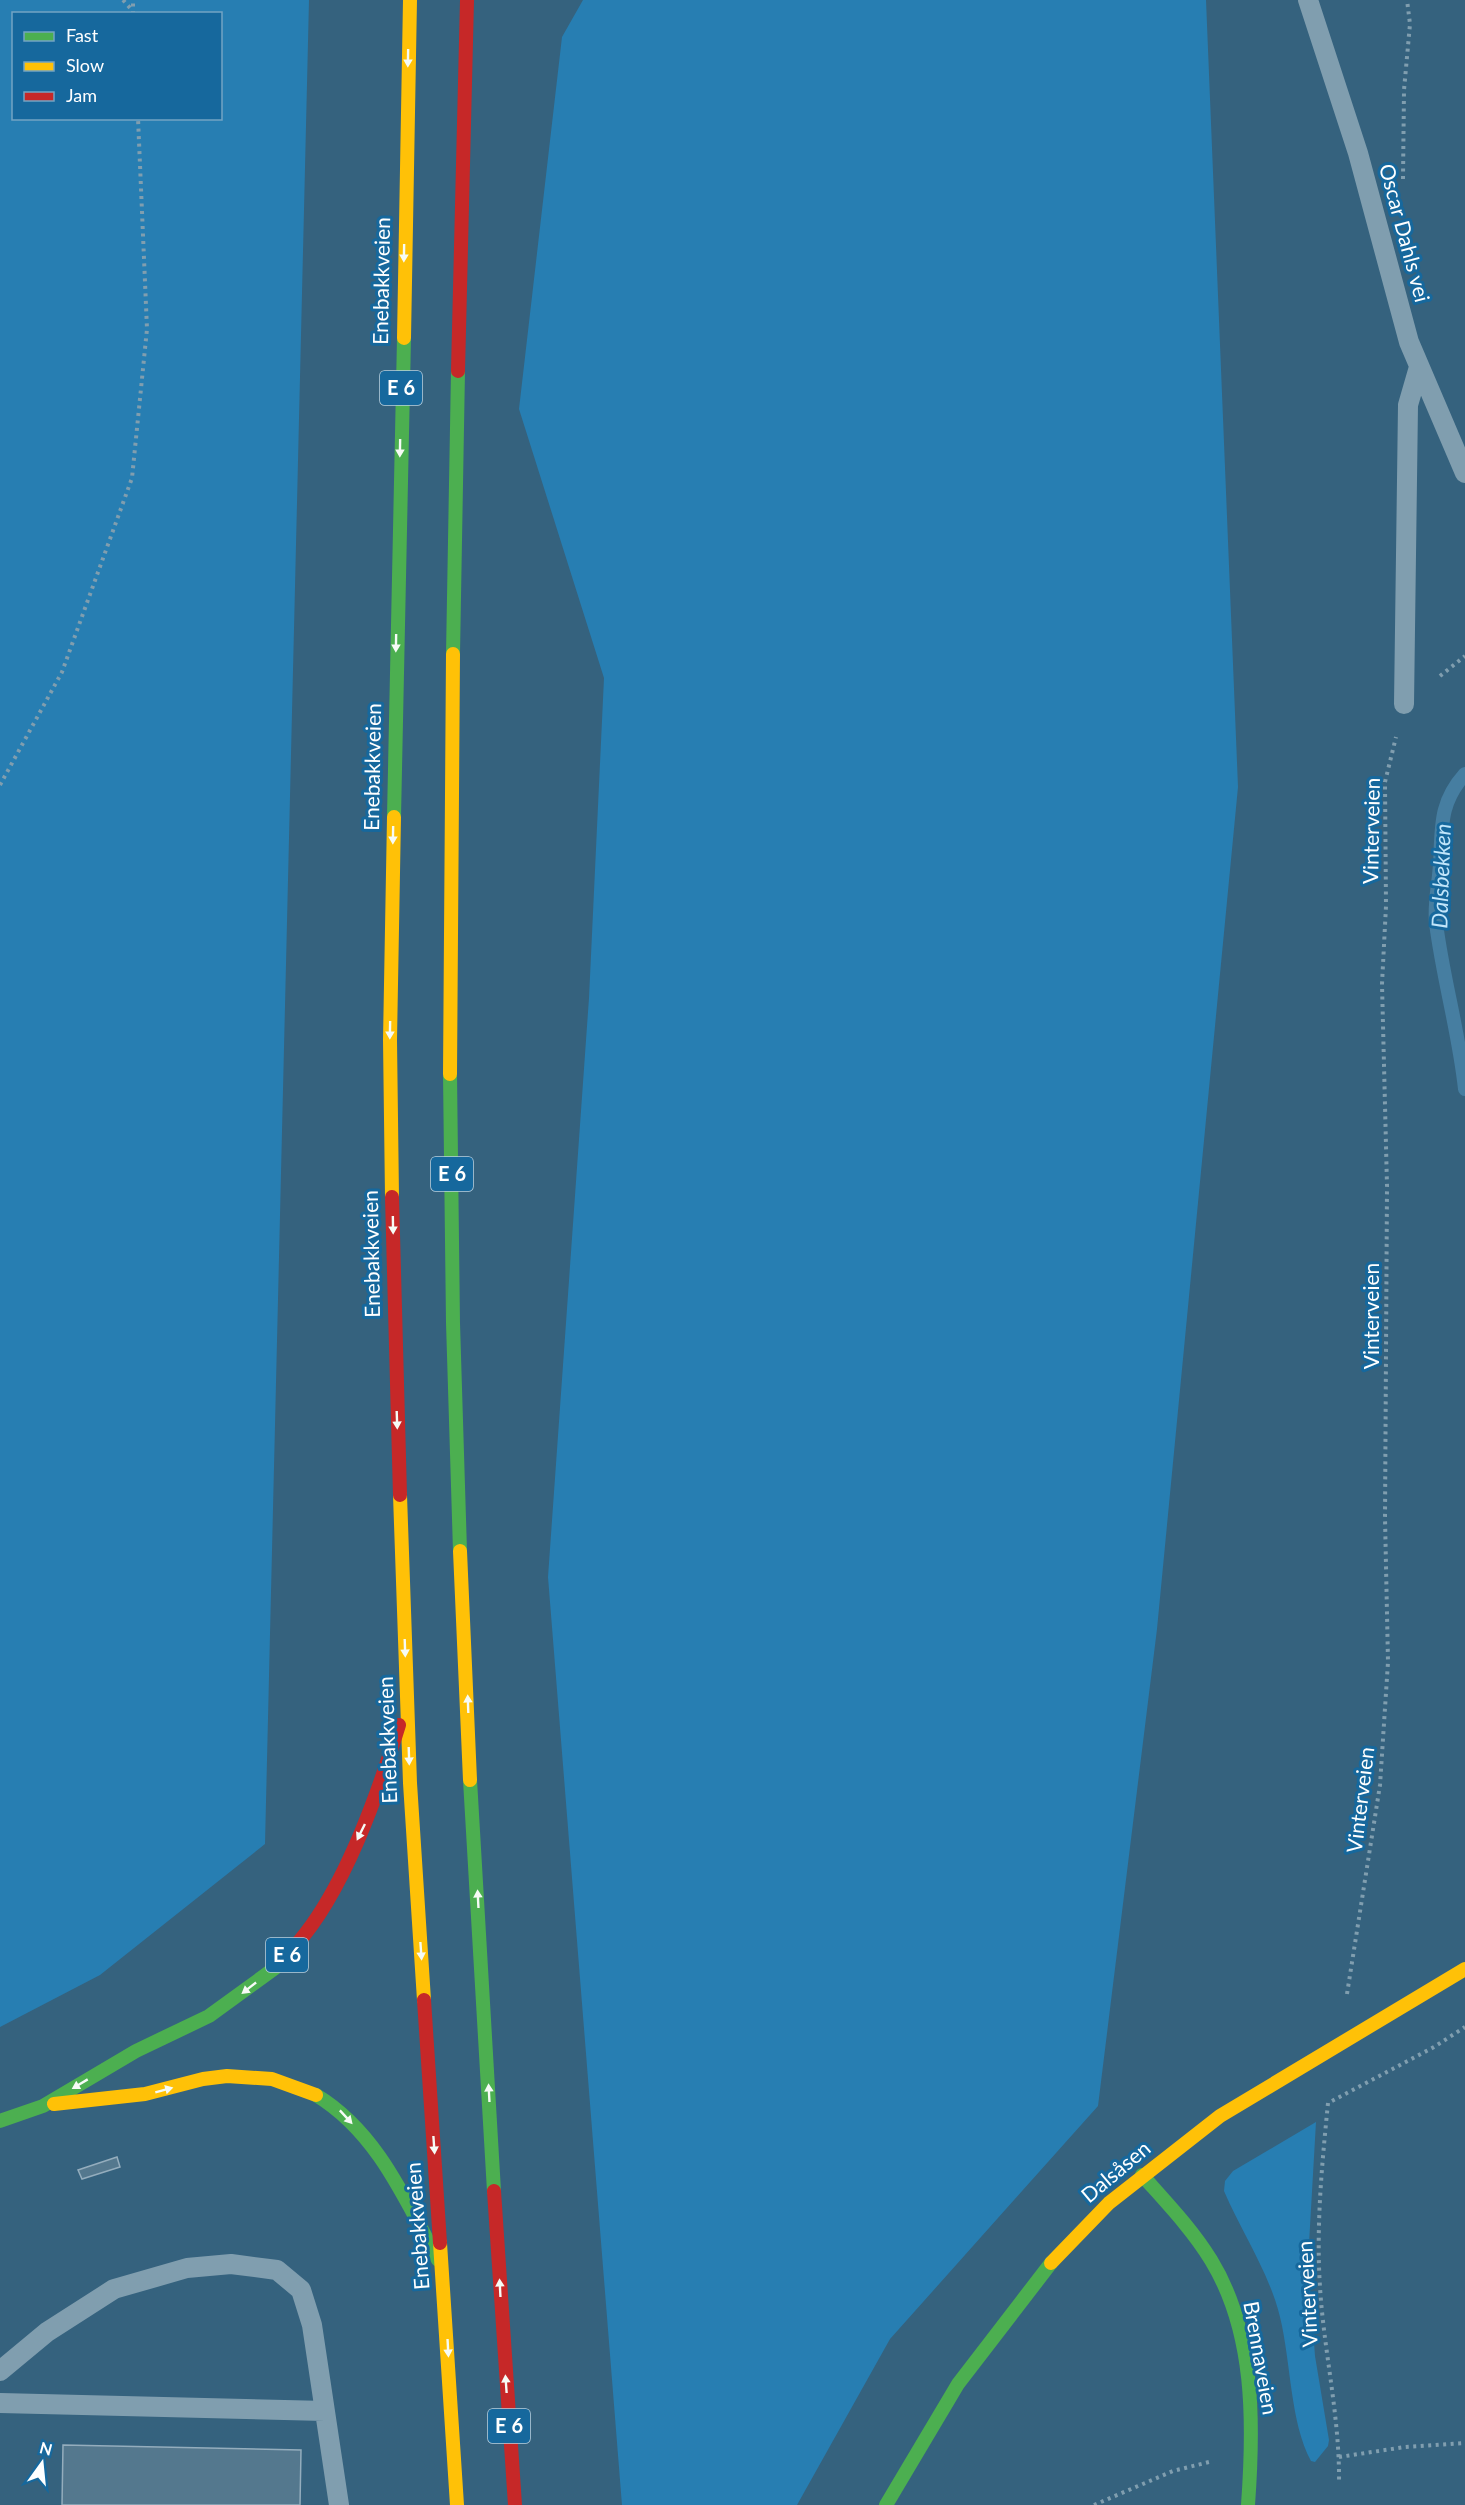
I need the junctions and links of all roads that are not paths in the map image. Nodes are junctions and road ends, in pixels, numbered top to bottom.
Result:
1 (410, 0) edge
2 (467, 0) edge
3 (1308, 0) edge
4 (1419, 366) junction
5 (1465, 474) edge
6 (1404, 704) road end
7 (407, 1698) junction
8 (1465, 1969) edge
9 (44, 2106) junction
10 (0, 2121) edge
11 (1142, 2175) junction
12 (443, 2269) junction
13 (0, 2371) edge
14 (0, 2403) edge
15 (325, 2411) junction
16 (339, 2505) edge
17 (457, 2505) edge
18 (515, 2505) edge
19 (886, 2505) edge
20 (1248, 2505) edge

1 -> 7 main road, Enebakkveien / E 6
18 -> 2 main road, E 6
3 - 4 lane, Oscar Dahls vei
4 - 5 lane, Oscar Dahls vei
4 - 6 lane
7 -> 9 main road, E 6
7 -> 12 main road, Enebakkveien / E 6
8 - 11 main road, Dalsåsen
9 - 10 main road, E 6
9 -> 12 main road, E 6
11 - 19 main road, Dalsåsen
11 - 20 main road, Brennaveien
12 -> 17 main road, Enebakkveien / E 6
13 - 15 lane
14 - 15 lane
15 - 16 lane

